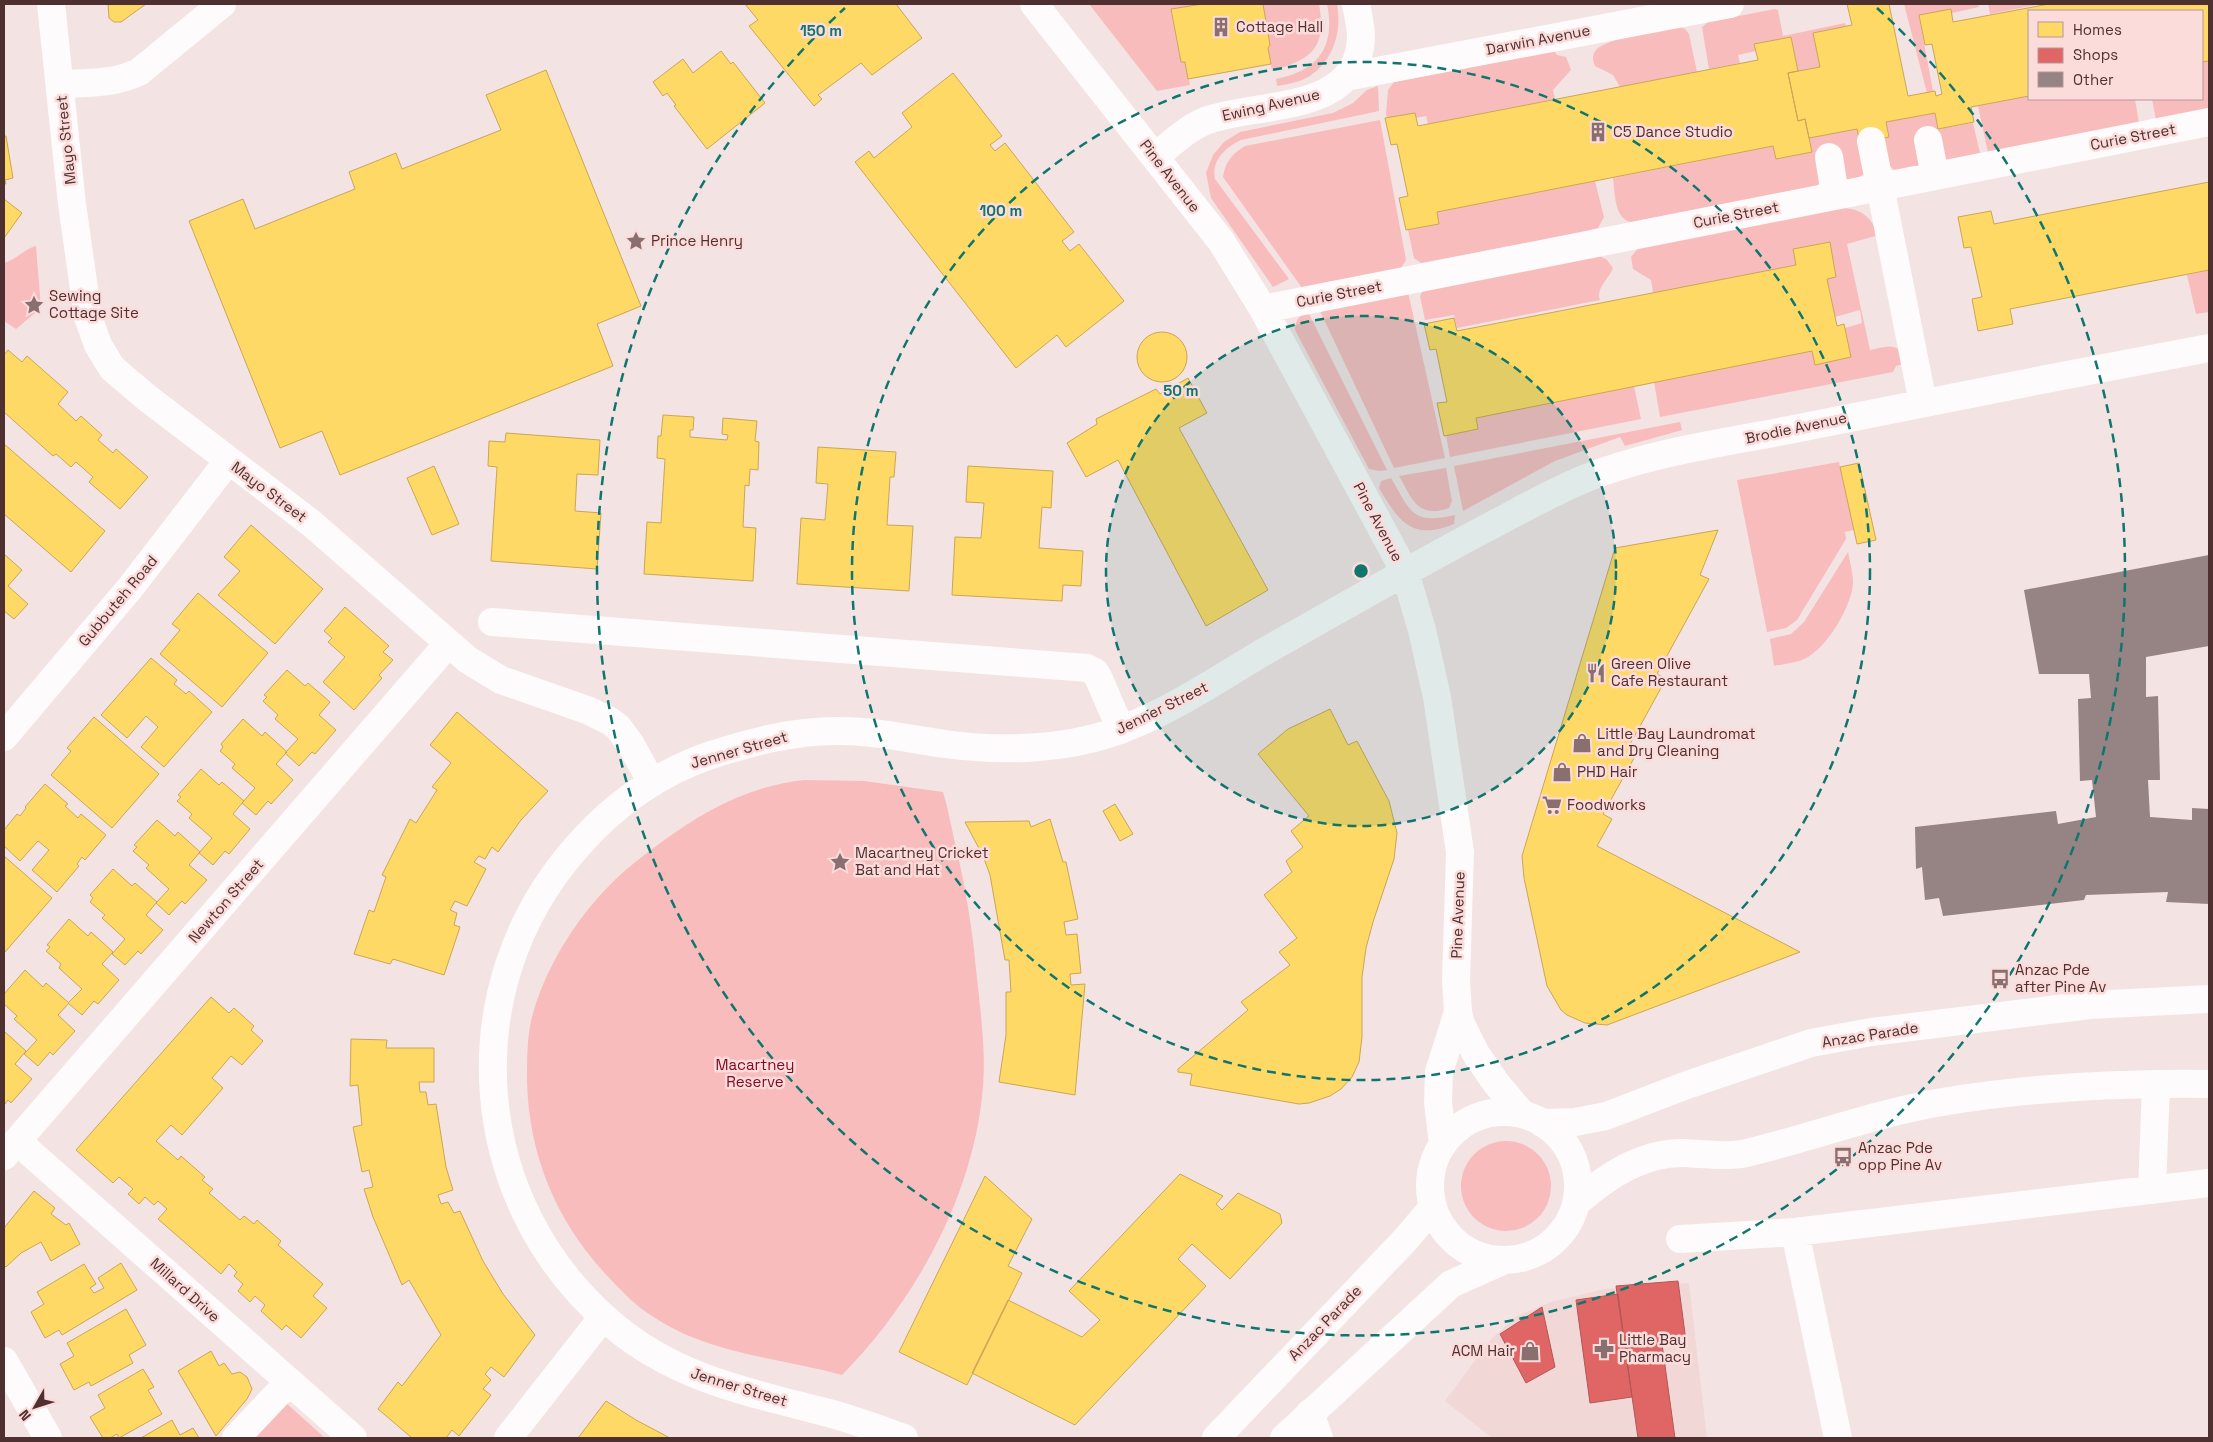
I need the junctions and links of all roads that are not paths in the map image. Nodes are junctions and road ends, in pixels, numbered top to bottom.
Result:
1 (50, 4) edge
2 (222, 4) edge
3 (1034, 4) edge
4 (1356, 4) edge
5 (1730, 4) edge
6 (1346, 77) junction
7 (60, 84) junction
8 (2209, 122) edge
9 (1928, 140) dead end
10 (1871, 141) dead end
11 (1155, 157) junction
12 (1829, 157) dead end
13 (1934, 176) junction
14 (1881, 187) junction
15 (1835, 195) junction
16 (1262, 309) junction
17 (2209, 348) edge
18 (1923, 402) junction
19 (228, 461) junction
20 (1405, 572) junction
21 (492, 622) dead end
22 (448, 645) junction
23 (1121, 730) junction
24 (4, 737) edge
25 (652, 783) junction
26 (2209, 999) edge
27 (1458, 1012) junction
28 (2156, 1084) junction
29 (2209, 1084) edge
30 (1532, 1119) junction
31 (1443, 1144) junction
32 (11, 1149) edge
33 (2209, 1183) edge
34 (2152, 1190) junction
35 (1576, 1203) junction
36 (1433, 1207) junction
37 (1795, 1232) junction
38 (1680, 1239) dead end
39 (1505, 1260) junction
40 (604, 1317) junction
41 (4, 1361) edge
42 (289, 1382) junction
43 (1310, 1413) junction
44 (48, 1438) edge
45 (236, 1438) edge
46 (353, 1438) edge
47 (508, 1438) edge
48 (904, 1438) edge
49 (1216, 1438) edge
50 (1284, 1438) edge
51 (1319, 1438) edge
52 (1838, 1438) edge

1 - 7 street, Mayo Street
2 - 7 street
3 - 11 street, Pine Avenue
4 - 6 street, Ewing Avenue
5 - 6 street, Darwin Avenue
6 - 11 street, Ewing Avenue
7 - 19 street, Mayo Street
8 - 13 street, Curie Street
9 - 13 street
10 - 14 street
11 - 16 street, Pine Avenue
12 - 15 street
13 - 14 street, Curie Street
14 - 15 street, Curie Street
14 - 18 street
15 - 16 street, Curie Street
16 - 20 street, Pine Avenue
17 - 18 street, Brodie Avenue
18 - 20 street, Brodie Avenue
19 - 22 street, Mayo Street
19 - 24 street, Gubbuteh Road
20 - 23 street, Jenner Street
20 - 27 street, Pine Avenue
21 - 23 street
22 - 25 street, Mayo Street
22 - 32 street, Newton Street
23 - 25 street, Jenner Street
25 - 40 street, Jenner Street
26 - 30 street, Anzac Parade
27 - 30 street, Pine Avenue
27 - 31 street
28 - 29 street
28 - 34 street
28 - 35 street
30 - 31 street
30 - 35 street
31 - 36 street
32 - 42 street, Millard Drive
33 - 34 street
34 - 37 street
35 - 39 street
36 - 39 street
36 - 49 street, Anzac Parade
37 - 38 street
37 - 52 street
39 - 43 street
40 - 47 street
40 - 48 street, Jenner Street
41 - 44 street
42 - 45 street
42 - 46 street, Millard Drive
43 - 50 street
43 - 51 street

